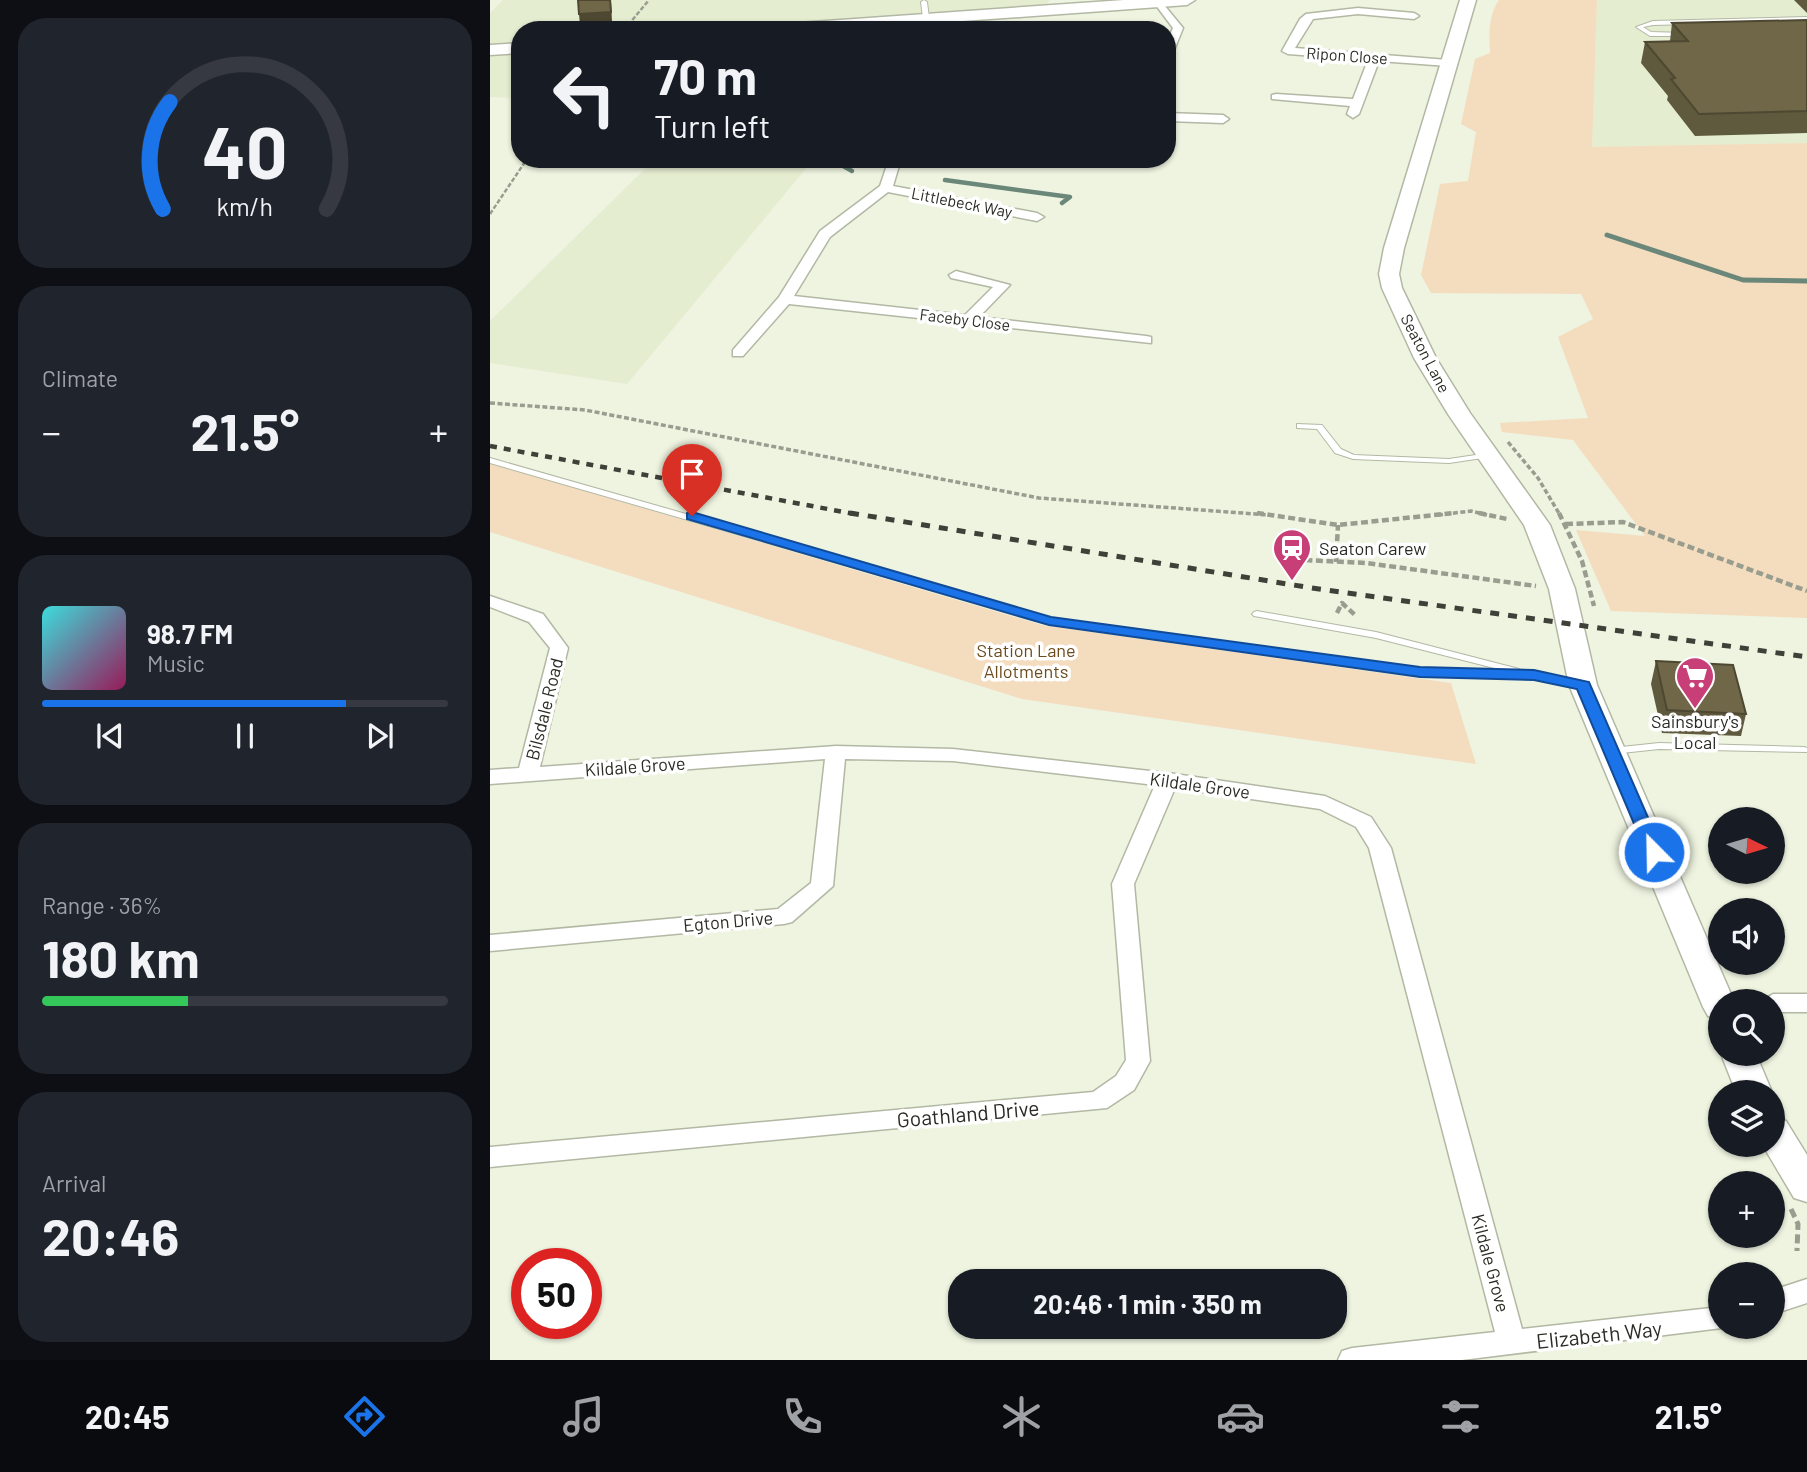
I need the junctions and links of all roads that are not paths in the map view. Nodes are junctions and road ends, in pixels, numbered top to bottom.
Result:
1 (1187, 0) edge
2 (1468, 0) edge
3 (924, 2) dead end
4 (1156, 2) junction
5 (1414, 16) dead end
6 (926, 19) junction
7 (1807, 19) edge
8 (911, 21) edge
9 (1173, 21) edge
10 (1698, 34) edge
11 (511, 49) edge
12 (490, 50) edge
13 (1375, 57) junction
14 (1448, 63) junction
15 (1277, 96) dead end
16 (1176, 117) edge
17 (1223, 119) dead end
18 (892, 168) edge
19 (886, 187) junction
20 (1037, 217) dead end
21 (956, 275) dead end
22 (785, 299) junction
23 (969, 319) junction
24 (1146, 341) dead end
25 (738, 353) dead end
26 (1300, 426) dead end
27 (1489, 455) junction
28 (490, 460) edge
29 (490, 601) edge
30 (1257, 614) dead end
31 (1534, 675) junction
32 (1583, 685) junction
33 (1804, 750) dead end
34 (1611, 751) junction
35 (836, 752) junction
36 (528, 774) junction
37 (490, 777) edge
38 (1168, 780) junction
39 (490, 943) edge
40 (1708, 989) edge
41 (1785, 1003) edge
42 (1807, 1003) edge
43 (1785, 1150) edge
44 (490, 1157) edge
45 (1807, 1187) edge
46 (1807, 1291) edge
47 (1785, 1298) edge
48 (1708, 1320) edge
49 (1512, 1343) junction
50 (1352, 1360) edge

1 - 4 main road
2 - 14 main road, Seaton Lane
3 - 6 lane
4 - 6 main road
4 - 9 street
5 - 13 street, Ripon Close
6 - 8 main road
7 - 10 lane
11 - 12 main road
13 - 14 street, Ripon Close
13 - 15 street
14 - 27 main road, Seaton Lane
16 - 17 street
18 - 19 street
19 - 20 street, Littlebeck Way
19 - 22 street
21 - 23 street
22 - 23 street, Faceby Close
22 - 25 street
23 - 24 street, Faceby Close
26 - 27 lane
27 - 32 main road, Seaton Lane
28 - 31 lane
29 - 36 street, Bilsdale Road
30 - 31 lane
31 - 32 lane
32 - 34 main road, Seaton Lane
33 - 34 lane
34 - 40 main road, Seaton Lane
35 - 36 street, Kildale Grove
35 - 38 street, Kildale Grove
35 - 39 street, Egton Drive
36 - 37 street, Kildale Grove
38 - 44 street, Goathland Drive
38 - 49 street, Kildale Grove
41 - 42 street
43 - 45 main road
46 - 47 street
48 - 49 street, Elizabeth Way
49 - 50 street, Elizabeth Way

